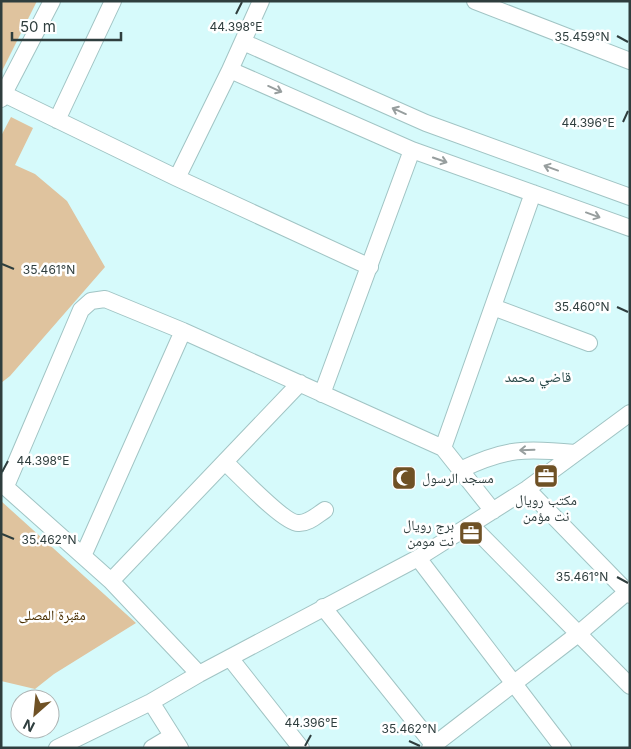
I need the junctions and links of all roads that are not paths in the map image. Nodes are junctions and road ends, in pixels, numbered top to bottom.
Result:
1 (52, 1) edge
2 (113, 1) edge
3 (262, 1) edge
4 (475, 1) edge
5 (243, 42) junction
6 (630, 61) edge
7 (230, 70) junction
8 (3, 97) edge
9 (57, 120) junction
10 (412, 150) junction
11 (177, 178) junction
12 (533, 192) junction
13 (630, 197) edge
14 (630, 228) edge
15 (370, 267) junction
16 (492, 306) junction
17 (183, 331) junction
18 (589, 343) dead end
19 (300, 384) junction
20 (322, 394) junction
21 (630, 413) edge
22 (443, 448) junction
23 (575, 453) junction
24 (225, 462) junction
25 (460, 470) junction
26 (3, 485) edge
27 (527, 489) junction
28 (325, 510) dead end
29 (493, 511) junction
30 (471, 525) junction
31 (83, 556) junction
32 (418, 558) junction
33 (111, 581) junction
34 (627, 589) edge
35 (323, 608) junction
36 (578, 634) junction
37 (230, 658) junction
38 (199, 674) junction
39 (513, 684) junction
40 (630, 686) edge
41 (151, 702) junction
42 (176, 742) edge
43 (433, 747) edge
44 (57, 748) edge
45 (152, 748) edge
46 (301, 748) edge
47 (562, 748) edge

1 - 8 street
2 - 9 street
3 - 5 street
4 - 6 street
5 - 7 street
13 -> 5 street
7 -> 10 street
7 - 11 street
8 - 9 street
9 - 11 street
10 -> 12 street
10 - 15 street
11 - 15 street
12 -> 14 street
12 - 16 street
15 - 20 street
16 - 18 street
16 - 22 street
17 - 19 street
17 - 26 street
17 - 31 street
19 - 20 street
19 - 24 street
20 - 22 street
21 - 23 street
22 - 25 street
23 -> 25 street
23 - 27 street
24 - 28 street
24 - 33 street
25 - 29 street
26 - 31 street
27 - 29 street
27 - 34 street
29 - 30 street
30 - 32 street
30 - 36 street
31 - 33 street
32 - 35 street
32 - 39 street
33 - 38 street
34 - 36 street
35 - 37 street
35 - 43 street
36 - 39 street
36 - 40 street
37 - 38 street
37 - 46 street
38 - 41 street
39 - 43 street
39 - 47 street
41 - 42 street
41 - 44 street
42 - 45 street

